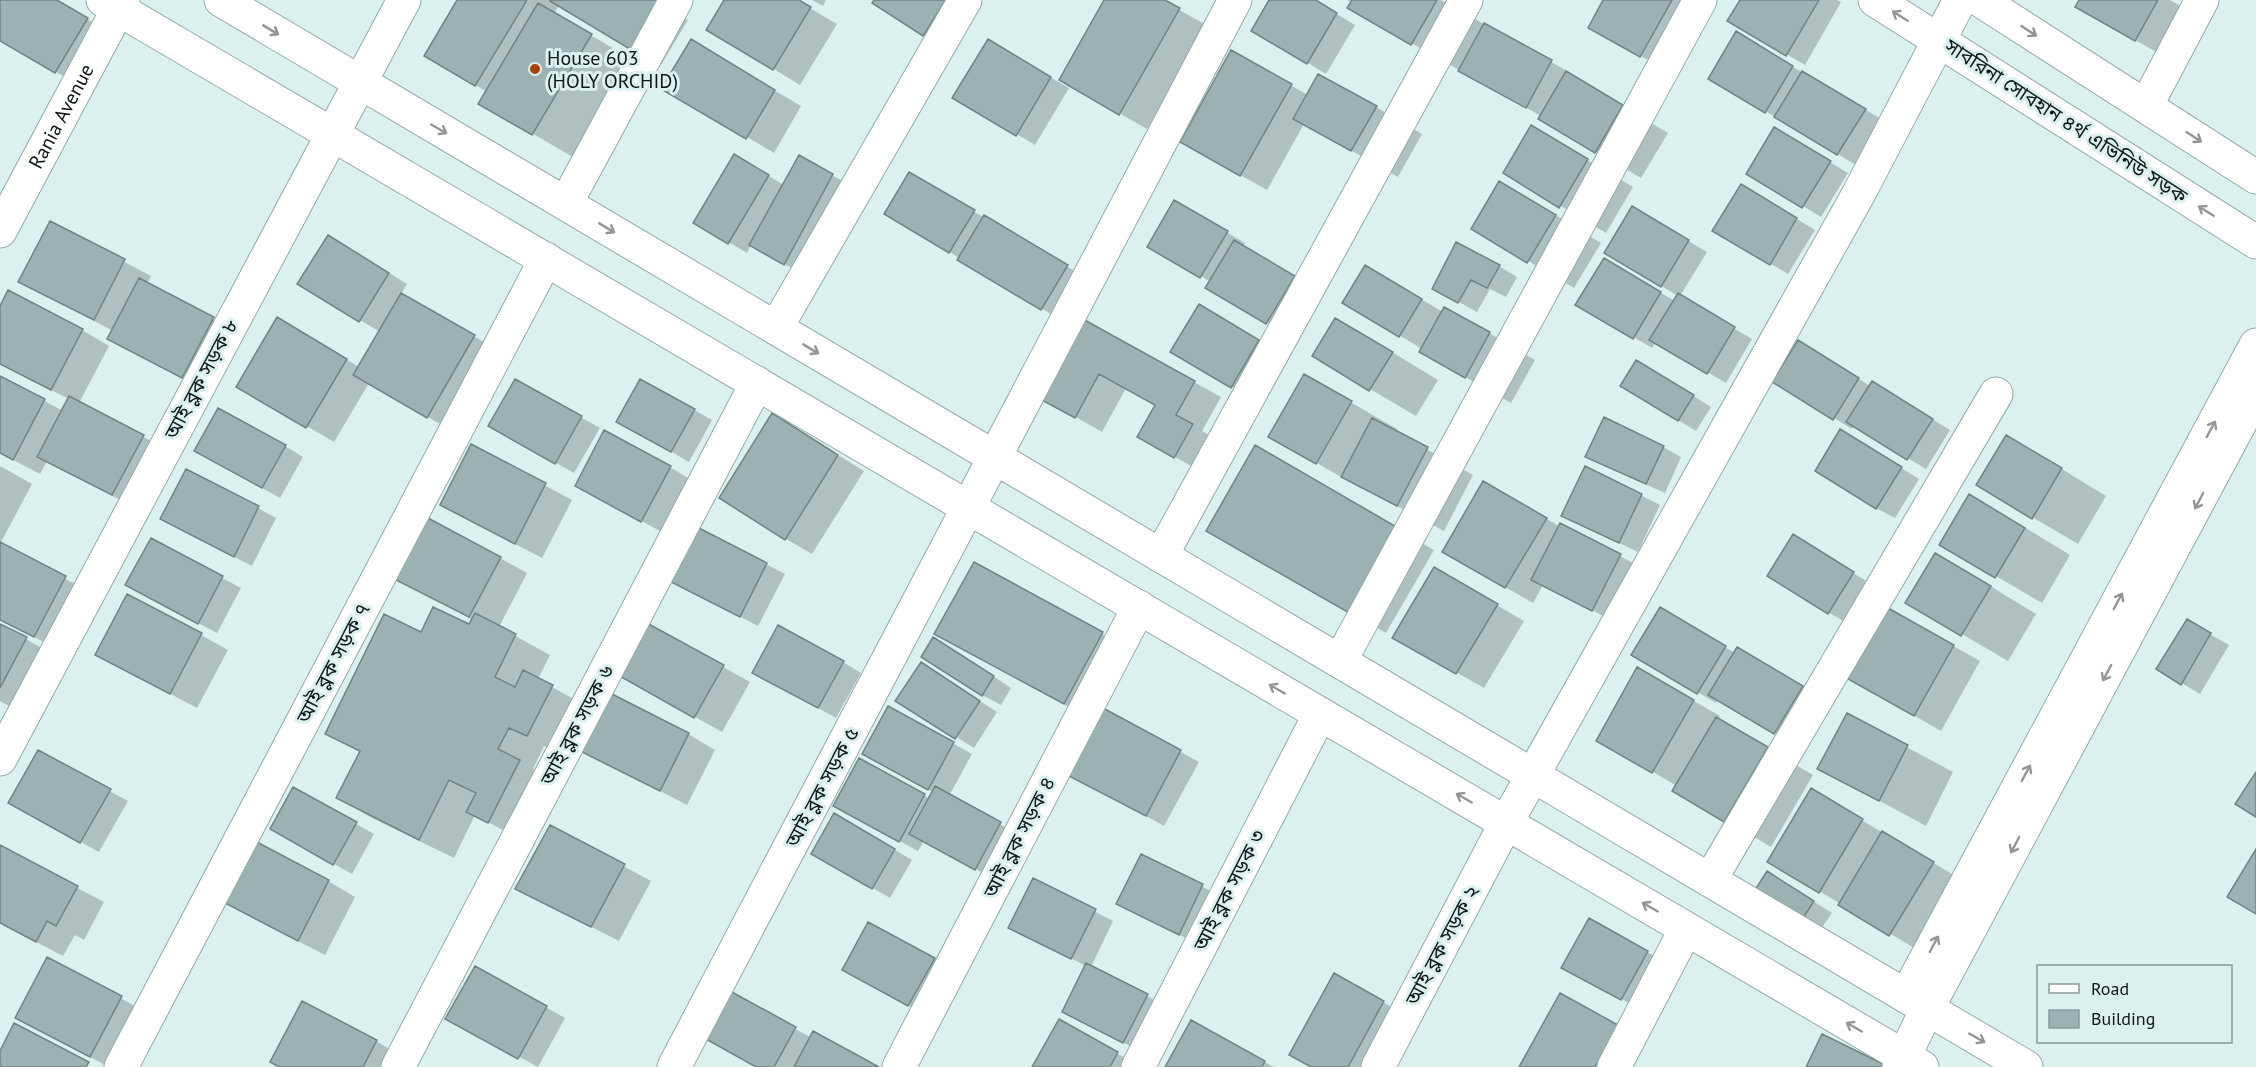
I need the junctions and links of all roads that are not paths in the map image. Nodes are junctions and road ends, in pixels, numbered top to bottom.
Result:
1 (221, 0) edge
2 (404, 0) edge
3 (676, 0) edge
4 (965, 0) edge
5 (1235, 0) edge
6 (1466, 0) edge
7 (1700, 0) edge
8 (1875, 0) edge
9 (1960, 0) edge
10 (1980, 0) edge
11 (2202, 0) edge
12 (115, 3) edge
13 (1939, 40) junction
14 (360, 82) junction
15 (2146, 106) junction
16 (331, 133) junction
17 (2256, 177) edge
18 (566, 203) junction
19 (0, 231) edge
20 (2256, 242) edge
21 (546, 259) junction
22 (776, 328) junction
23 (2256, 345) edge
24 (757, 383) junction
25 (2256, 393) edge
26 (1996, 394) dead end
27 (996, 458) junction
28 (969, 508) junction
29 (1161, 556) junction
30 (1138, 607) junction
31 (1340, 661) junction
32 (1320, 714) junction
33 (0, 759) edge
34 (1533, 775) junction
35 (1506, 823) junction
36 (1710, 880) junction
37 (1686, 929) junction
38 (1917, 1002) junction
39 (1909, 1064) edge
40 (121, 1067) edge
41 (398, 1067) edge
42 (674, 1067) edge
43 (899, 1067) edge
44 (1138, 1067) edge
45 (1378, 1067) edge
46 (1614, 1067) edge
47 (2026, 1067) edge

1 -> 14 street
2 - 14 street, আই ব্লক সড়ক ৮
3 - 18 street
4 - 22 street
5 - 27 street, আই ব্লক সড়ক ৫
6 - 29 street
7 - 31 street
13 -> 8 street, সাবরিনা সোবহান ৪র্থ এভিনিউ সড়ক
9 - 13 street, আই ব্লক সড়ক ২
10 -> 15 street
11 - 15 street
12 - 16 street
12 - 19 street, Rania Avenue
20 -> 13 street, সাবরিনা সোবহান ৪র্থ এভিনিউ সড়ক
13 - 34 street, আই ব্লক সড়ক ২
14 - 16 street, আই ব্লক সড়ক ৮
14 -> 18 street
15 -> 17 street
16 - 21 street
16 - 33 street, আই ব্লক সড়ক ৮
18 -> 22 street
21 - 24 street
21 - 40 street, আই ব্লক সড়ক ৭
22 -> 27 street
38 -> 23 street
24 - 28 street
24 - 41 street, আই ব্লক সড়ক ৬
25 -> 38 street
26 - 36 street
27 - 28 street, আই ব্লক সড়ক ৫
27 - 29 street
28 - 30 street
28 - 42 street, আই ব্লক সড়ক ৫
29 - 31 street
32 -> 30 street
30 - 43 street, আই ব্লক সড়ক ৪
31 - 34 street
35 -> 32 street
32 - 44 street, আই ব্লক সড়ক ৩
34 - 35 street, আই ব্লক সড়ক ২
34 - 36 street
37 -> 35 street
35 - 45 street, আই ব্লক সড়ক ২
36 - 38 street
39 -> 37 street
37 - 46 street
38 - 39 street
38 -> 47 street

